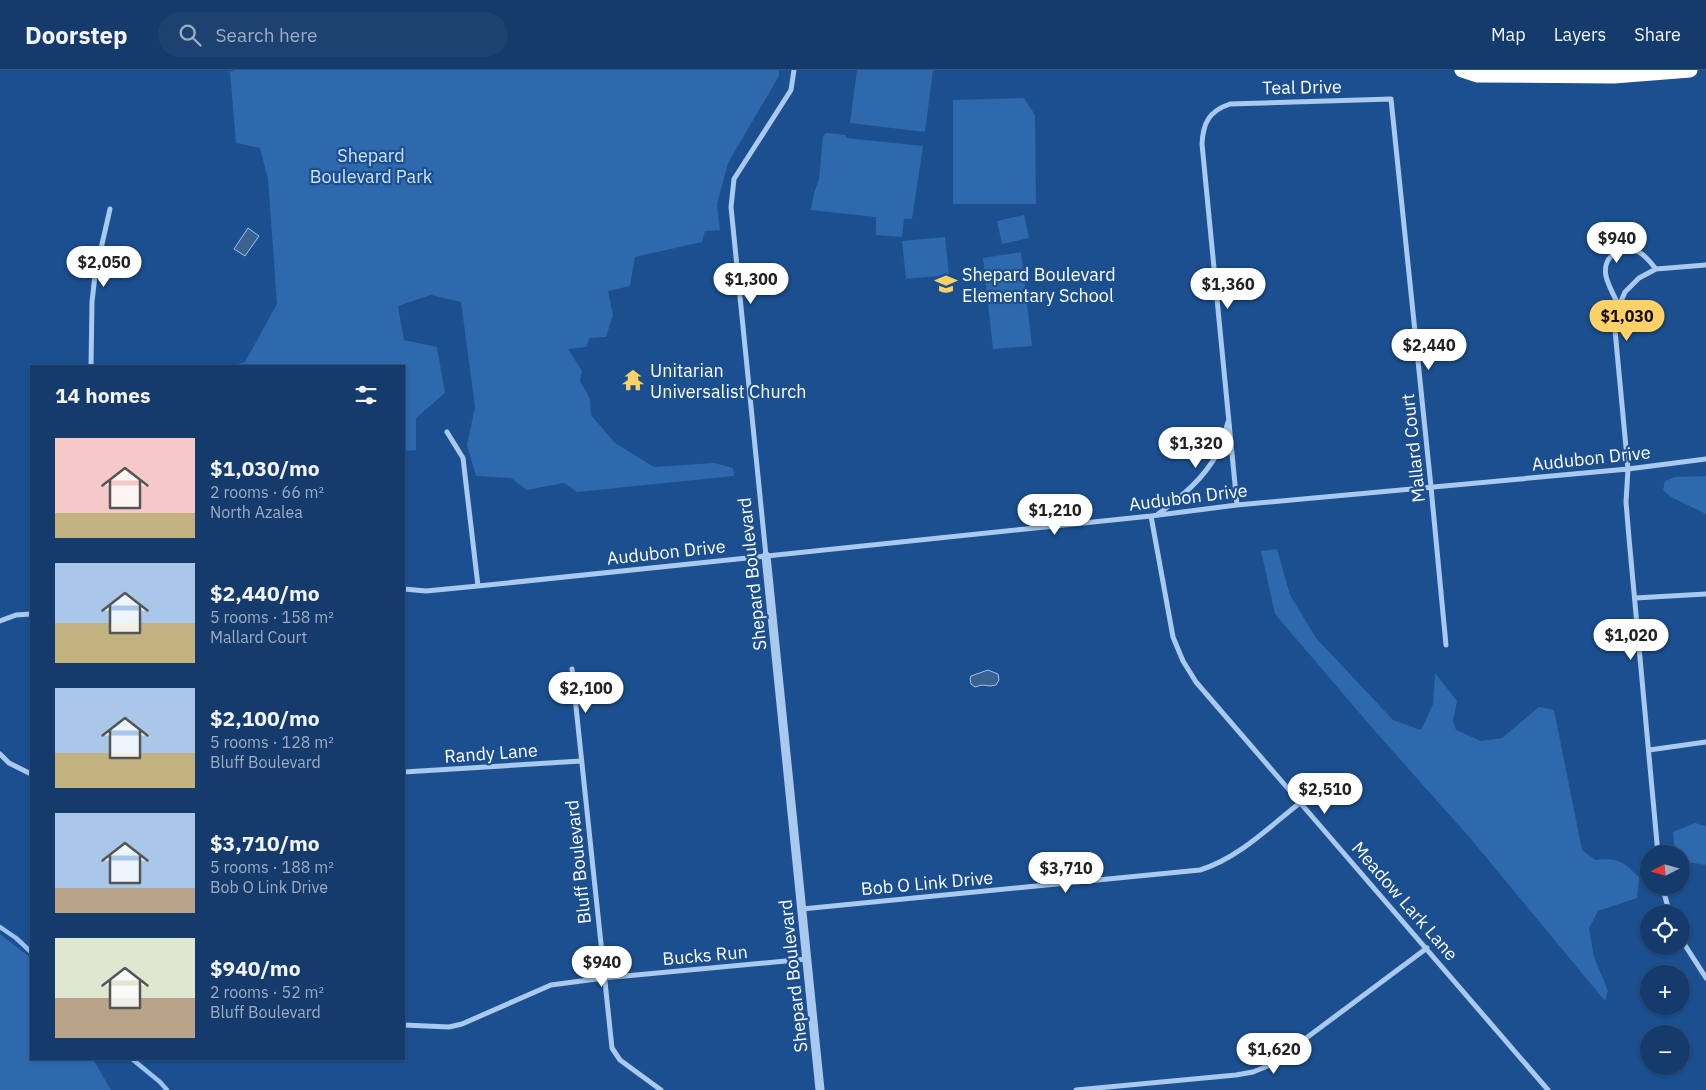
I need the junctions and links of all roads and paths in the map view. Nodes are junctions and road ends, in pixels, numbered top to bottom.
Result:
1 (794, 70) edge
2 (1462, 70) edge
3 (1690, 70) edge
4 (1391, 99) joint
5 (110, 209) dead end
6 (1706, 265) edge
7 (1656, 269) junction
8 (1619, 306) junction
9 (91, 365) edge
10 (1229, 419) junction
11 (447, 432) dead end
12 (1706, 459) edge
13 (1628, 469) junction
14 (1432, 487) junction
15 (1237, 505) junction
16 (1157, 515) junction
17 (1151, 516) junction
18 (766, 556) junction
19 (478, 586) junction
20 (405, 590) edge
21 (1706, 594) edge
22 (1635, 598) junction
23 (30, 614) edge
24 (0, 620) edge
25 (1446, 645) dead end
26 (572, 669) dead end
27 (1706, 742) edge
28 (1648, 750) junction
29 (0, 754) edge
30 (581, 761) junction
31 (405, 772) edge
32 (30, 774) edge
33 (1301, 802) junction
34 (1657, 845) edge
35 (802, 909) junction
36 (1428, 948) junction
37 (1690, 953) edge
38 (807, 959) junction
39 (604, 978) junction
40 (1706, 978) edge
41 (405, 1026) edge
42 (661, 1090) edge
43 (820, 1090) edge
44 (1076, 1090) edge
45 (1548, 1090) edge

1 - 18 street, Shepard Boulevard
2 - 3 highway
4 - 10 street, Teal Drive
4 - 14 street, Mallard Court
5 - 9 street
6 - 7 street
7 - 8 street
7 - 8 street
8 - 13 street
10 - 15 street
10 - 16 street
11 - 19 street
12 - 13 street, Audubon Drive
13 - 14 street, Audubon Drive
13 - 22 street
14 - 15 street, Audubon Drive
14 - 25 street, Mallard Court
15 - 16 street, Audubon Drive
16 - 17 street, Audubon Drive
17 - 18 street, Audubon Drive
17 - 33 street, Meadow Lark Lane
18 - 19 street, Audubon Drive
18 - 35 street, Shepard Boulevard
19 - 20 street, Audubon Drive
21 - 22 street
22 - 28 street
23 - 24 street
26 - 30 street, Bluff Boulevard
27 - 28 street
28 - 34 street
29 - 32 street
30 - 31 street, Randy Lane
30 - 39 street, Bluff Boulevard
33 - 35 street, Bob O Link Drive
33 - 36 street, Meadow Lark Lane
35 - 38 street, Shepard Boulevard
36 - 44 street
36 - 45 street, Meadow Lark Lane
37 - 40 street
38 - 39 street, Bucks Run
38 - 43 street, Shepard Boulevard
39 - 41 street, Bucks Run
39 - 42 street, Bluff Boulevard

